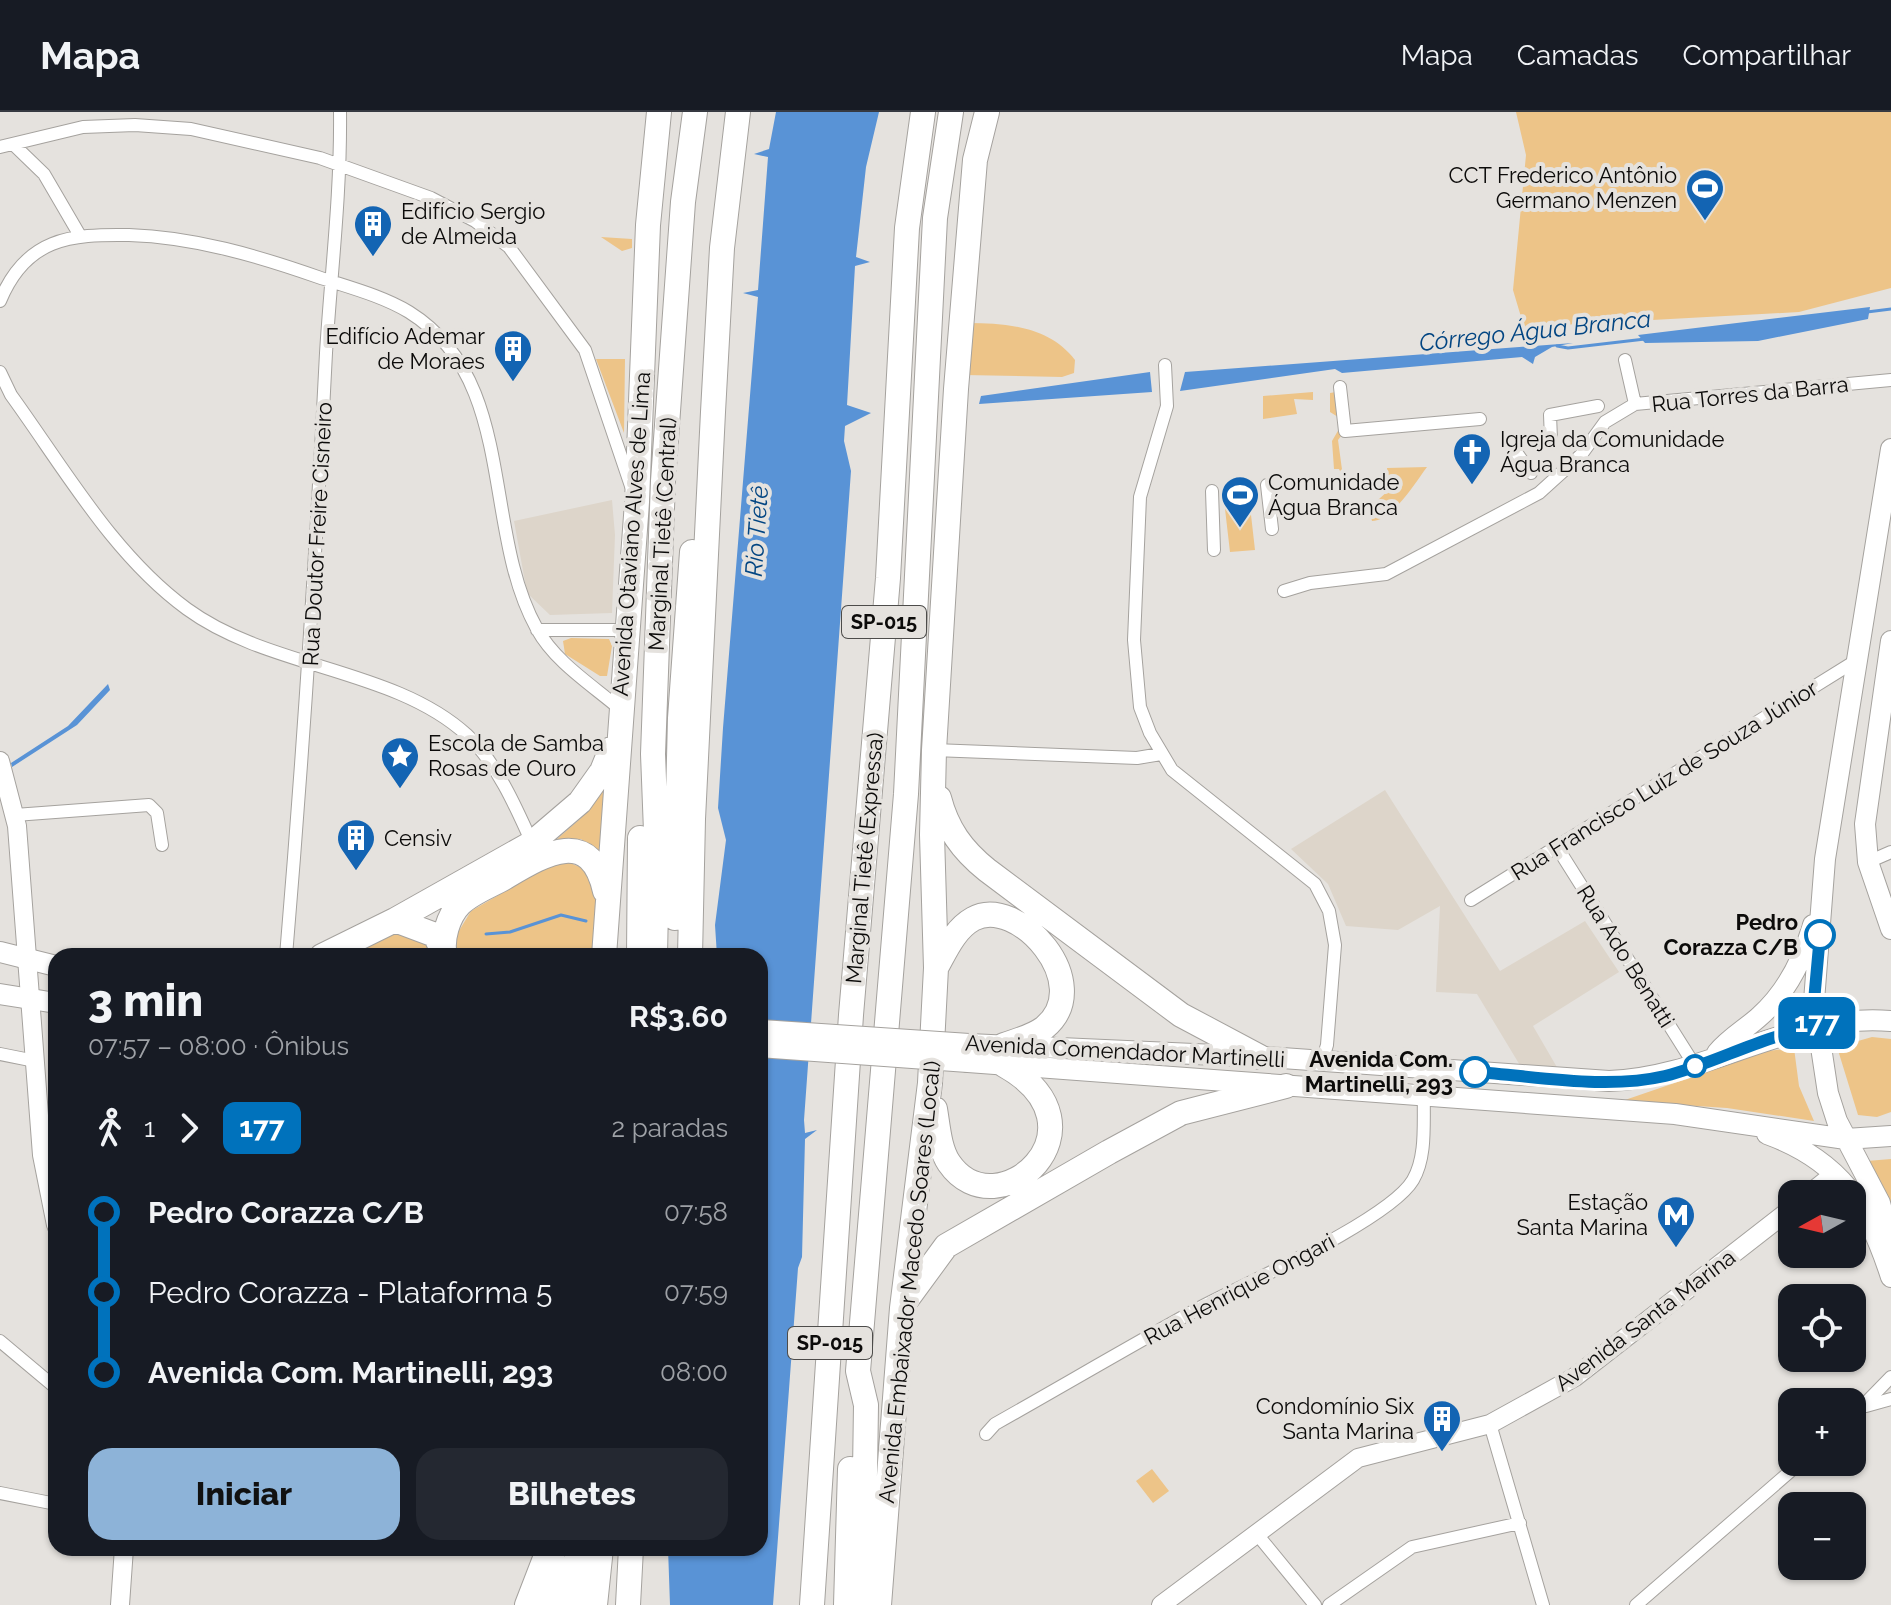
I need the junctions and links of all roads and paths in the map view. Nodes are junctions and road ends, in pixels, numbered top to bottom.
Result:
1 (340, 112) edge
2 (659, 112) edge
3 (695, 112) edge
4 (738, 112) edge
5 (923, 112) edge
6 (951, 112) edge
7 (987, 112) edge
8 (14, 145) junction
9 (0, 147) edge
10 (341, 165) junction
11 (79, 234) junction
12 (330, 281) junction
13 (0, 301) edge
14 (1625, 360) dead end
15 (927, 364) junction
16 (1165, 365) dead end
17 (672, 370) junction
18 (0, 372) edge
19 (1891, 380) edge
20 (1340, 387) dead end
21 (1635, 404) junction
22 (1598, 406) dead end
23 (713, 412) junction
24 (1480, 419) dead end
25 (1551, 439) dead end
26 (1891, 449) edge
27 (1516, 452) dead end
28 (1531, 473) dead end
29 (1267, 485) dead end
30 (1212, 491) dead end
31 (637, 502) junction
32 (948, 513) junction
33 (1272, 529) dead end
34 (1214, 550) dead end
35 (1284, 591) dead end
36 (630, 605) junction
37 (537, 630) junction
38 (628, 630) junction
39 (1891, 641) edge
40 (1857, 660) junction
41 (310, 665) junction
42 (680, 718) junction
43 (619, 720) junction
44 (934, 750) junction
45 (1161, 754) junction
46 (2, 771) edge
47 (933, 776) junction
48 (906, 794) junction
49 (15, 815) junction
50 (532, 843) junction
51 (162, 845) dead end
52 (864, 847) junction
53 (1557, 847) junction
54 (1891, 852) edge
55 (1868, 862) junction
56 (1471, 900) dead end
57 (607, 901) junction
58 (1822, 907) junction
59 (1886, 907) edge
60 (395, 920) junction
61 (1891, 929) edge
62 (287, 948) edge
63 (338, 948) edge
64 (441, 948) edge
65 (445, 948) edge
66 (604, 948) edge
67 (639, 948) edge
68 (655, 948) edge
69 (674, 948) edge
70 (690, 948) edge
71 (0, 952) edge
72 (27, 959) junction
73 (48, 964) edge
74 (936, 968) junction
75 (0, 994) edge
76 (30, 999) junction
77 (48, 1002) edge
78 (1891, 1021) edge
79 (1817, 1027) junction
80 (768, 1031) edge
81 (768, 1047) edge
82 (968, 1053) junction
83 (0, 1054) edge
84 (1004, 1055) junction
85 (1260, 1057) junction
86 (35, 1061) junction
87 (1322, 1061) junction
88 (1704, 1062) junction
89 (930, 1083) junction
90 (1286, 1086) junction
91 (1424, 1096) junction
92 (1729, 1120) junction
93 (1891, 1136) edge
94 (1846, 1139) junction
95 (1834, 1174) junction
96 (1826, 1180) edge
97 (48, 1185) edge
98 (1778, 1219) edge
99 (1891, 1244) edge
100 (1891, 1277) edge
101 (902, 1308) junction
102 (0, 1341) edge
103 (858, 1371) junction
104 (1891, 1377) edge
105 (48, 1381) edge
106 (1891, 1399) edge
107 (1866, 1403) edge
108 (1866, 1407) edge
109 (1490, 1424) junction
110 (986, 1434) dead end
111 (1785, 1476) edge
112 (820, 1488) junction
113 (0, 1493) edge
114 (48, 1502) edge
115 (1520, 1523) junction
116 (1256, 1533) junction
117 (123, 1556) edge
118 (548, 1556) edge
119 (551, 1556) edge
120 (577, 1556) edge
121 (600, 1556) edge
122 (631, 1556) edge
123 (571, 1601) edge
124 (120, 1605) edge
125 (527, 1605) edge
126 (549, 1605) edge
127 (595, 1605) edge
128 (628, 1605) edge
129 (812, 1605) edge
130 (829, 1605) edge
131 (846, 1605) edge
132 (863, 1605) edge
133 (879, 1605) edge
134 (1161, 1605) edge
135 (1315, 1605) edge
136 (1329, 1605) edge
137 (1543, 1605) edge
138 (1636, 1605) edge

1 - 10 street, Rua Doutor Freire Cisneiro
2 - 31 highway, Avenida Otaviano Alves de Lima
3 - 17 highway, Marginal Tietê (Central)
4 - 23 highway
5 - 52 highway, Marginal Tietê (Expressa) / SP-015
6 - 15 highway
7 - 32 highway
8 - 9 street
8 - 10 street
8 - 11 street
10 - 12 street, Rua Doutor Freire Cisneiro
10 - 31 street
11 - 12 street
11 - 13 street
12 - 37 street
12 - 41 street, Rua Doutor Freire Cisneiro
14 - 21 street
15 - 48 highway
15 - 52 highway
16 - 45 street
17 - 42 highway
17 - 68 highway, Marginal Tietê (Central)
18 - 41 street
19 - 21 street, Rua Torres da Barra
20 - 24 street
21 - 35 street, Rua Torres da Barra
22 - 25 street
23 - 42 highway, Marginal Tietê (Central)
23 - 70 highway
26 - 40 main road
27 - 28 street
29 - 33 street
30 - 34 street
31 - 36 highway, Avenida Otaviano Alves de Lima
32 - 44 highway
32 - 48 highway
36 - 38 highway, Avenida Otaviano Alves de Lima
36 - 67 highway
37 - 38 street
37 - 43 street
38 - 43 highway, Avenida Otaviano Alves de Lima
39 - 55 main road
40 - 53 street, Rua Francisco Luíz de Souza Júnior
40 - 58 main road
41 - 50 street
41 - 62 street, Rua Doutor Freire Cisneiro
42 - 69 highway, Marginal Tietê (Central)
43 - 50 highway
43 - 57 highway, Avenida Otaviano Alves de Lima
44 - 45 street
44 - 47 highway
45 - 87 street
46 - 49 street
47 - 74 highway, Avenida Embaixador Macedo Soares (Local)
47 - 85 highway
48 - 103 highway
49 - 51 street
49 - 72 street
50 - 60 highway
52 - 112 highway, Marginal Tietê (Expressa) / SP-015
53 - 56 street, Rua Francisco Luíz de Souza Júnior
53 - 88 street, Rua Ado Benatti
54 - 55 street
55 - 59 main road
57 - 65 highway
57 - 66 highway, Avenida Otaviano Alves de Lima
58 - 79 main road
58 - 88 main road
59 - 61 main road
60 - 63 highway
60 - 64 highway
71 - 72 main road
72 - 73 main road
72 - 76 street
74 - 84 highway
74 - 89 highway, Avenida Embaixador Macedo Soares (Local)
75 - 76 main road
76 - 77 main road
76 - 86 street
78 - 79 main road, Avenida Comendador Martinelli
79 - 88 main road, Avenida Comendador Martinelli
79 - 94 main road
80 - 82 main road, Avenida Comendador Martinelli, bridge
81 - 82 main road, Avenida Comendador Martinelli, bridge
82 - 84 main road, Avenida Comendador Martinelli
83 - 86 street
84 - 85 main road, Avenida Comendador Martinelli
84 - 89 highway
84 - 90 main road, Avenida Comendador Martinelli
85 - 87 main road, Avenida Comendador Martinelli
86 - 97 street
87 - 88 main road, Avenida Comendador Martinelli
89 - 101 highway, Avenida Embaixador Macedo Soares (Local)
90 - 91 main road, Avenida Comendador Martinelli
90 - 101 highway
91 - 92 main road, Avenida Comendador Martinelli
91 - 110 street, Rua Henrique Ongari
92 - 94 main road, Avenida Comendador Martinelli
92 - 95 main road
93 - 94 main road, Avenida Comendador Martinelli
94 - 99 main road
95 - 96 street
95 - 100 main road
98 - 109 street, Avenida Santa Marina
101 - 133 highway, Avenida Embaixador Macedo Soares (Local)
102 - 105 street
103 - 131 highway
103 - 132 highway
104 - 107 street
106 - 108 street
109 - 115 street
109 - 116 street, Avenida Santa Marina
111 - 138 street
112 - 129 highway, Marginal Tietê (Expressa) / SP-015
112 - 130 highway
113 - 114 street
115 - 136 street
115 - 137 street
116 - 134 street, Avenida Santa Marina
116 - 135 street
117 - 124 street
118 - 125 highway
119 - 126 highway
120 - 123 highway
121 - 127 highway
122 - 128 highway

